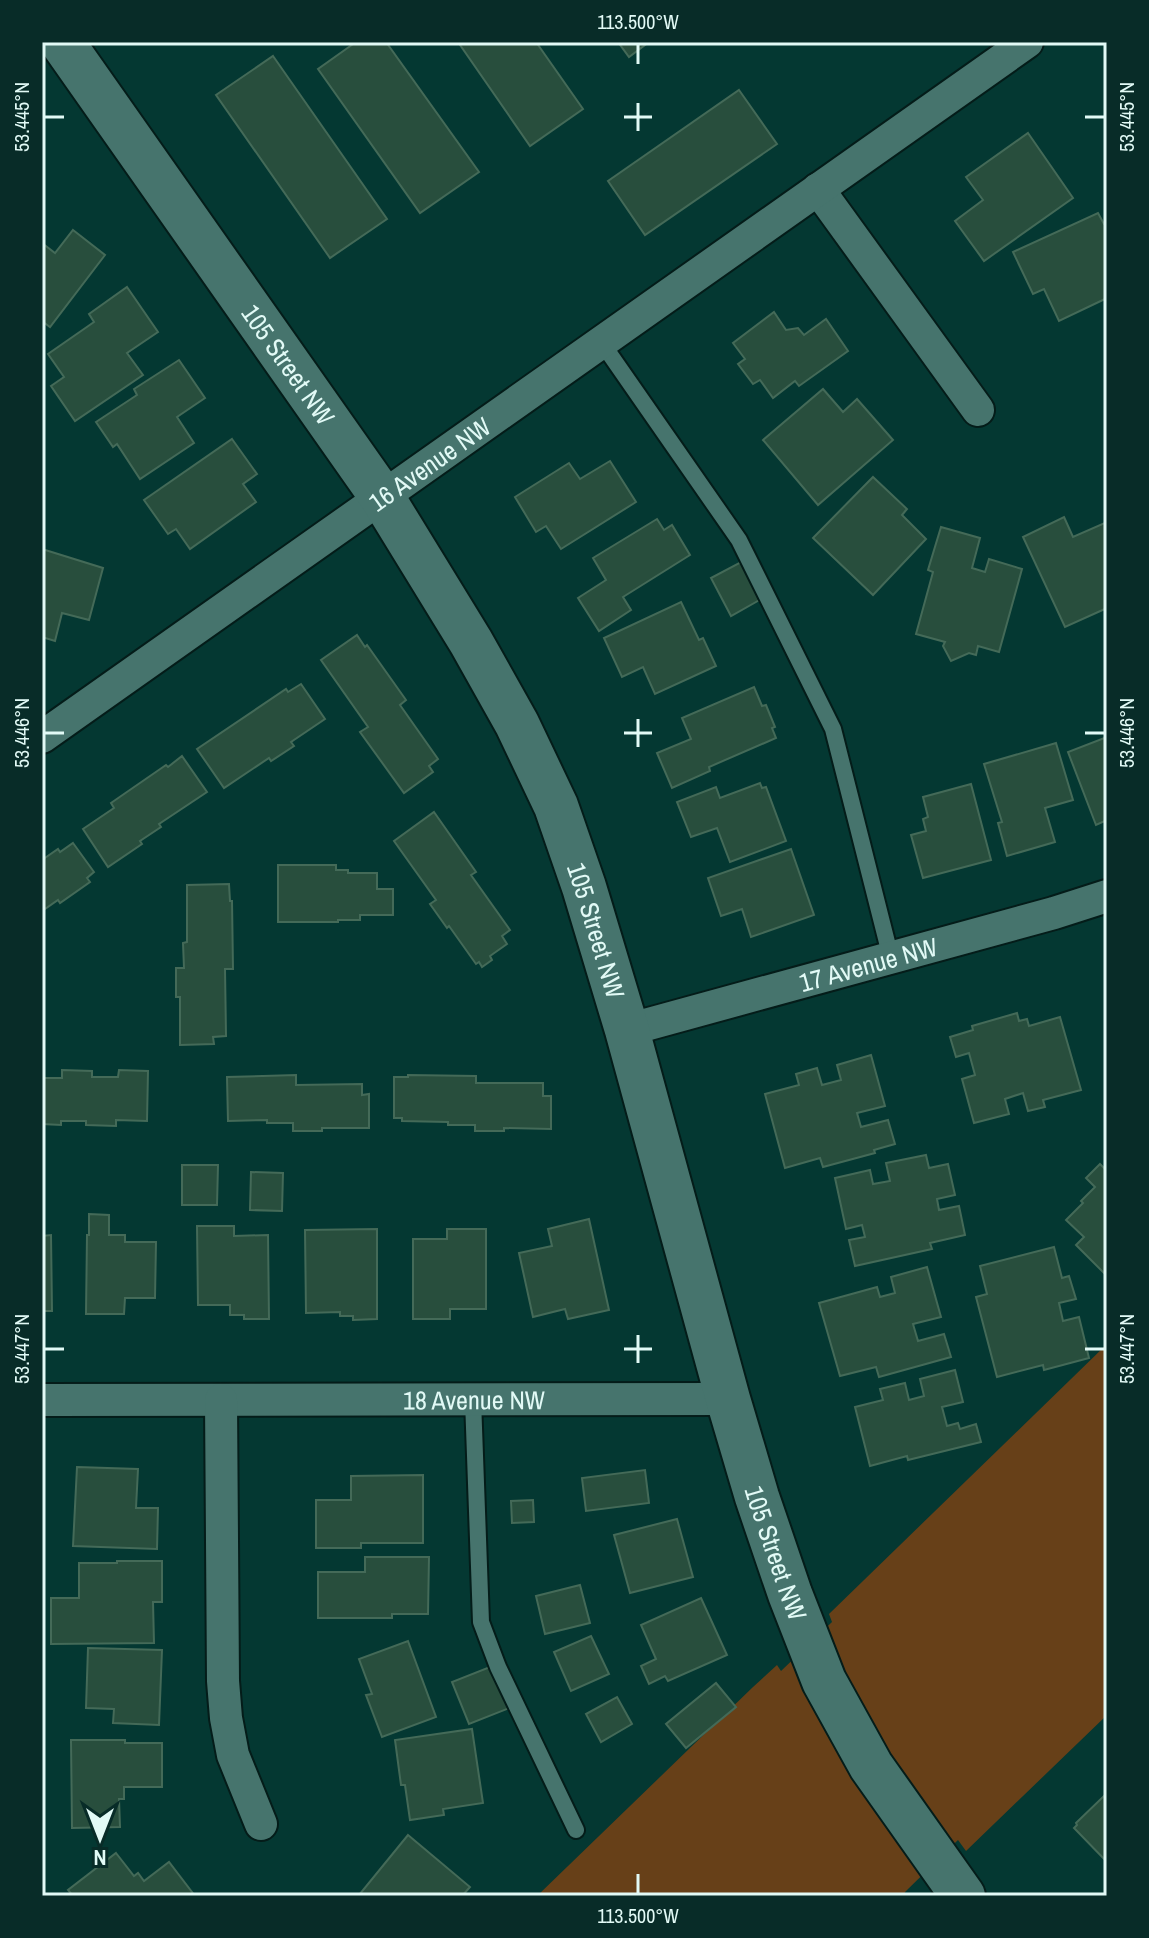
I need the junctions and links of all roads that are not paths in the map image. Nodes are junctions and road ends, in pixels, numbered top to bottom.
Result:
1 (62, 42) edge
2 (1027, 42) edge
3 (818, 189) junction
4 (602, 343) junction
5 (978, 410) dead end
6 (382, 497) junction
7 (42, 737) edge
8 (1107, 896) edge
9 (891, 958) junction
10 (627, 1030) junction
11 (728, 1399) junction
12 (42, 1400) edge
13 (221, 1400) junction
14 (473, 1400) junction
15 (261, 1824) dead end
16 (576, 1830) dead end
17 (963, 1896) edge

1 - 6 street, 105 Street NW
2 - 3 street, 16 Avenue NW
3 - 4 street, 16 Avenue NW
3 - 5 street
4 - 6 street, 16 Avenue NW
4 - 9 lane
6 - 7 street, 16 Avenue NW
6 - 10 street, 105 Street NW
8 - 9 street, 17 Avenue NW
9 - 10 street, 17 Avenue NW
10 - 11 street, 105 Street NW
11 - 14 street, 18 Avenue NW
11 - 17 street, 105 Street NW
12 - 13 street, 18 Avenue NW
13 - 14 street, 18 Avenue NW
13 - 15 street
14 - 16 lane

